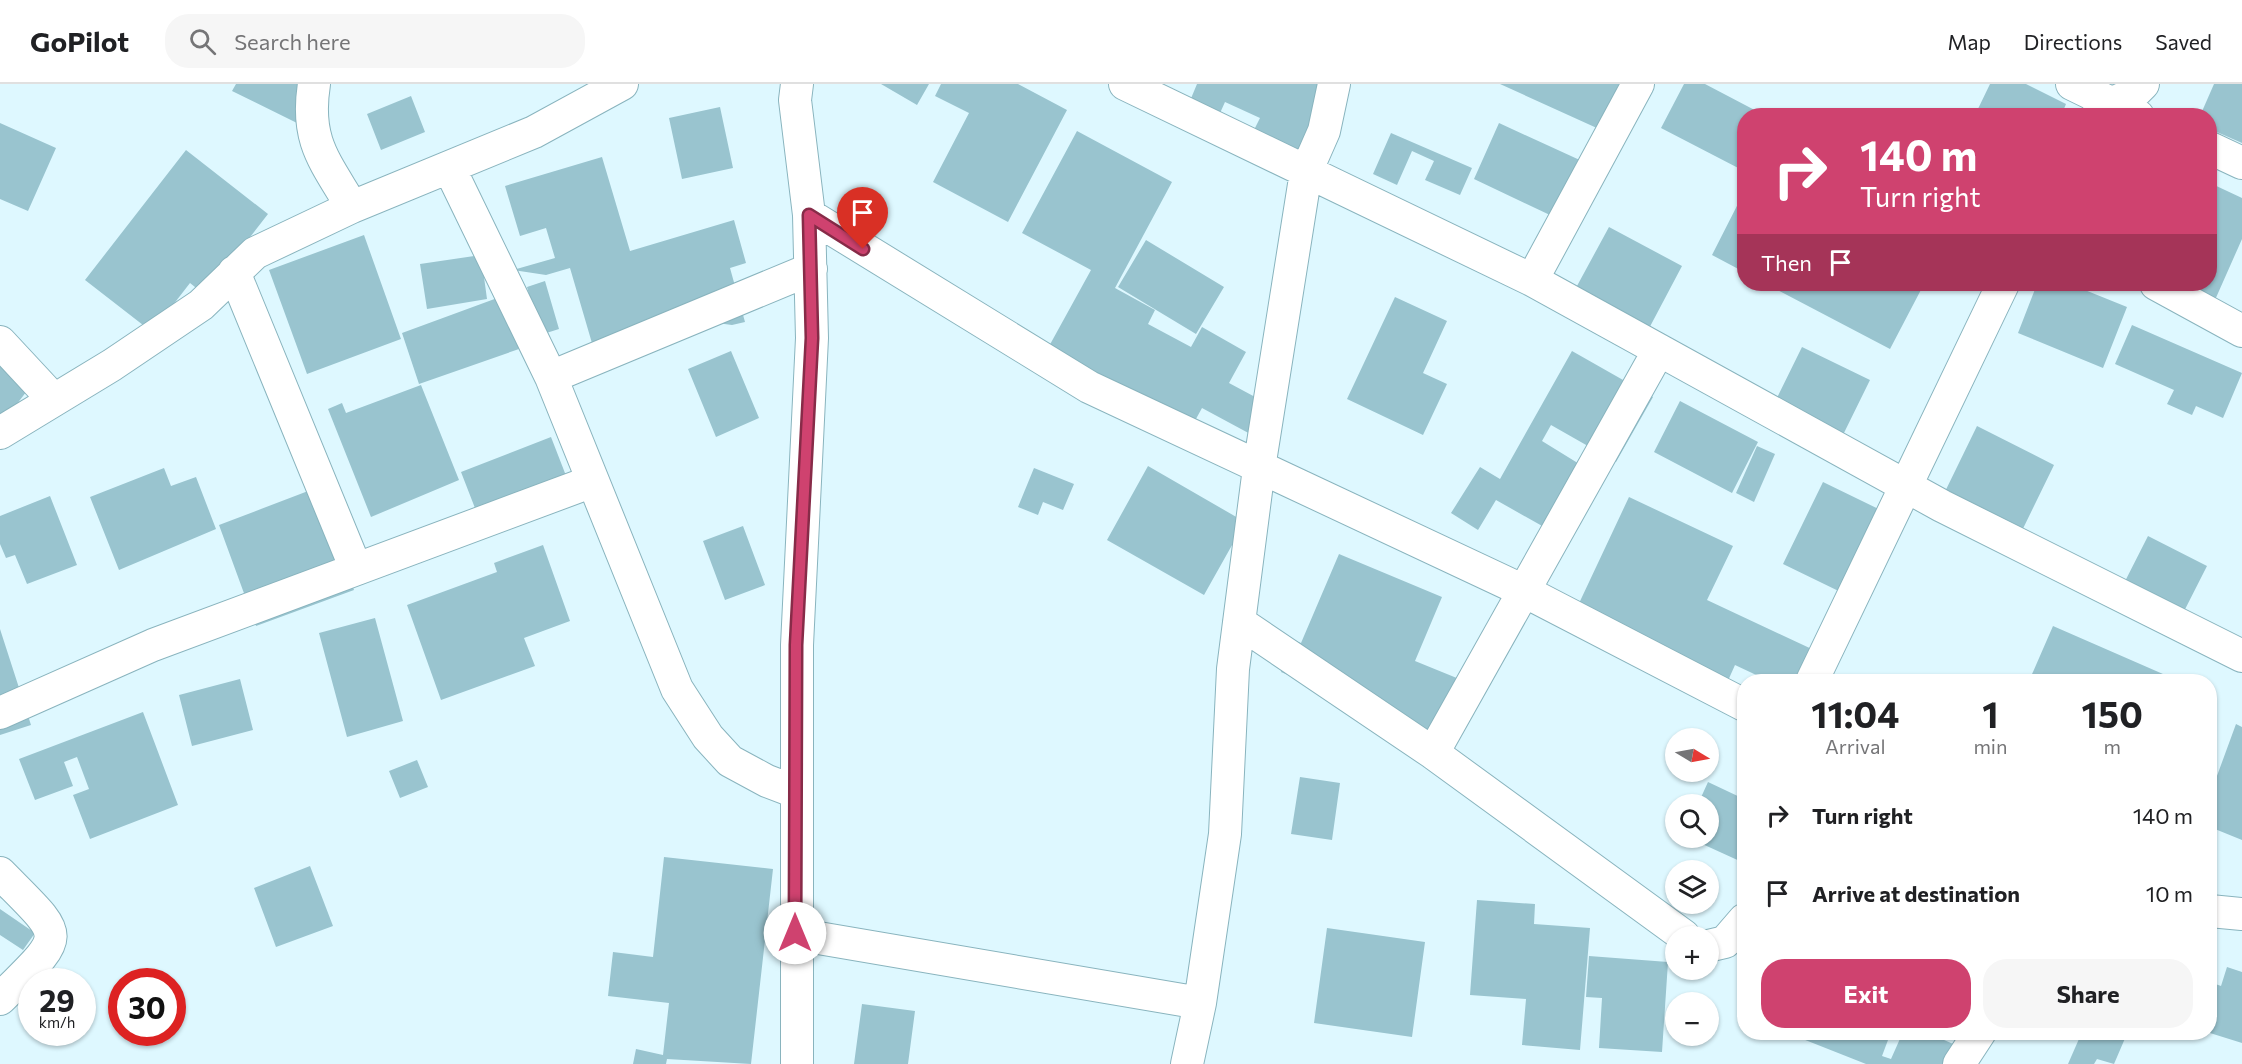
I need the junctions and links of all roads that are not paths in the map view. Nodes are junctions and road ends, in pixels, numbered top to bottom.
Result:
1 (314, 84) edge
2 (622, 84) edge
3 (797, 84) edge
4 (1125, 84) edge
5 (1334, 84) edge
6 (1638, 84) edge
7 (2072, 84) edge
8 (2143, 84) edge
9 (2107, 108) edge
10 (2117, 108) edge
11 (2217, 151) edge
12 (2242, 163) edge
13 (449, 167) junction
14 (1306, 172) junction
15 (352, 207) junction
16 (809, 215) junction
17 (811, 269) junction
18 (234, 272) junction
19 (1532, 280) junction
20 (1999, 291) edge
21 (2169, 291) edge
22 (2242, 331) edge
23 (0, 342) edge
24 (1659, 350) junction
25 (551, 376) junction
26 (54, 400) junction
27 (0, 433) edge
28 (1259, 468) junction
29 (593, 481) junction
30 (1906, 486) junction
31 (356, 569) junction
32 (1524, 591) junction
33 (1239, 622) junction
34 (2242, 656) edge
35 (1815, 674) edge
36 (1737, 701) edge
37 (0, 712) edge
38 (1433, 753) junction
39 (796, 792) junction
40 (0, 873) edge
41 (2217, 912) edge
42 (2242, 914) edge
43 (1670, 926) edge
44 (1737, 928) edge
45 (795, 933) junction
46 (1719, 943) edge
47 (0, 999) edge
48 (1200, 1004) junction
49 (1975, 1040) edge
50 (797, 1064) edge
51 (1187, 1064) edge
52 (1959, 1064) edge

1 - 15 street
2 - 13 street
3 - 16 street
4 - 14 street
5 - 14 street
6 - 19 street
7 - 9 street
8 - 10 street
11 - 12 street
13 - 15 street
13 - 25 street
14 - 19 street
14 - 28 street
15 - 18 street
16 - 17 street
16 - 28 street
17 - 25 street
17 - 39 street
18 - 26 street
18 - 31 street
19 - 24 street
20 - 30 street
21 - 22 street
23 - 26 street
24 - 30 street
24 - 32 street
25 - 29 street
26 - 27 street
28 - 32 street
28 - 33 street
29 - 31 street
29 - 39 street
30 - 34 street
30 - 35 street
31 - 37 street
32 - 36 street
32 - 38 street
33 - 38 street
33 - 48 street
38 - 43 street
39 - 45 street
40 - 47 street
41 - 42 street
44 - 46 street
45 - 48 street
45 - 50 street
48 - 51 street
49 - 52 street

